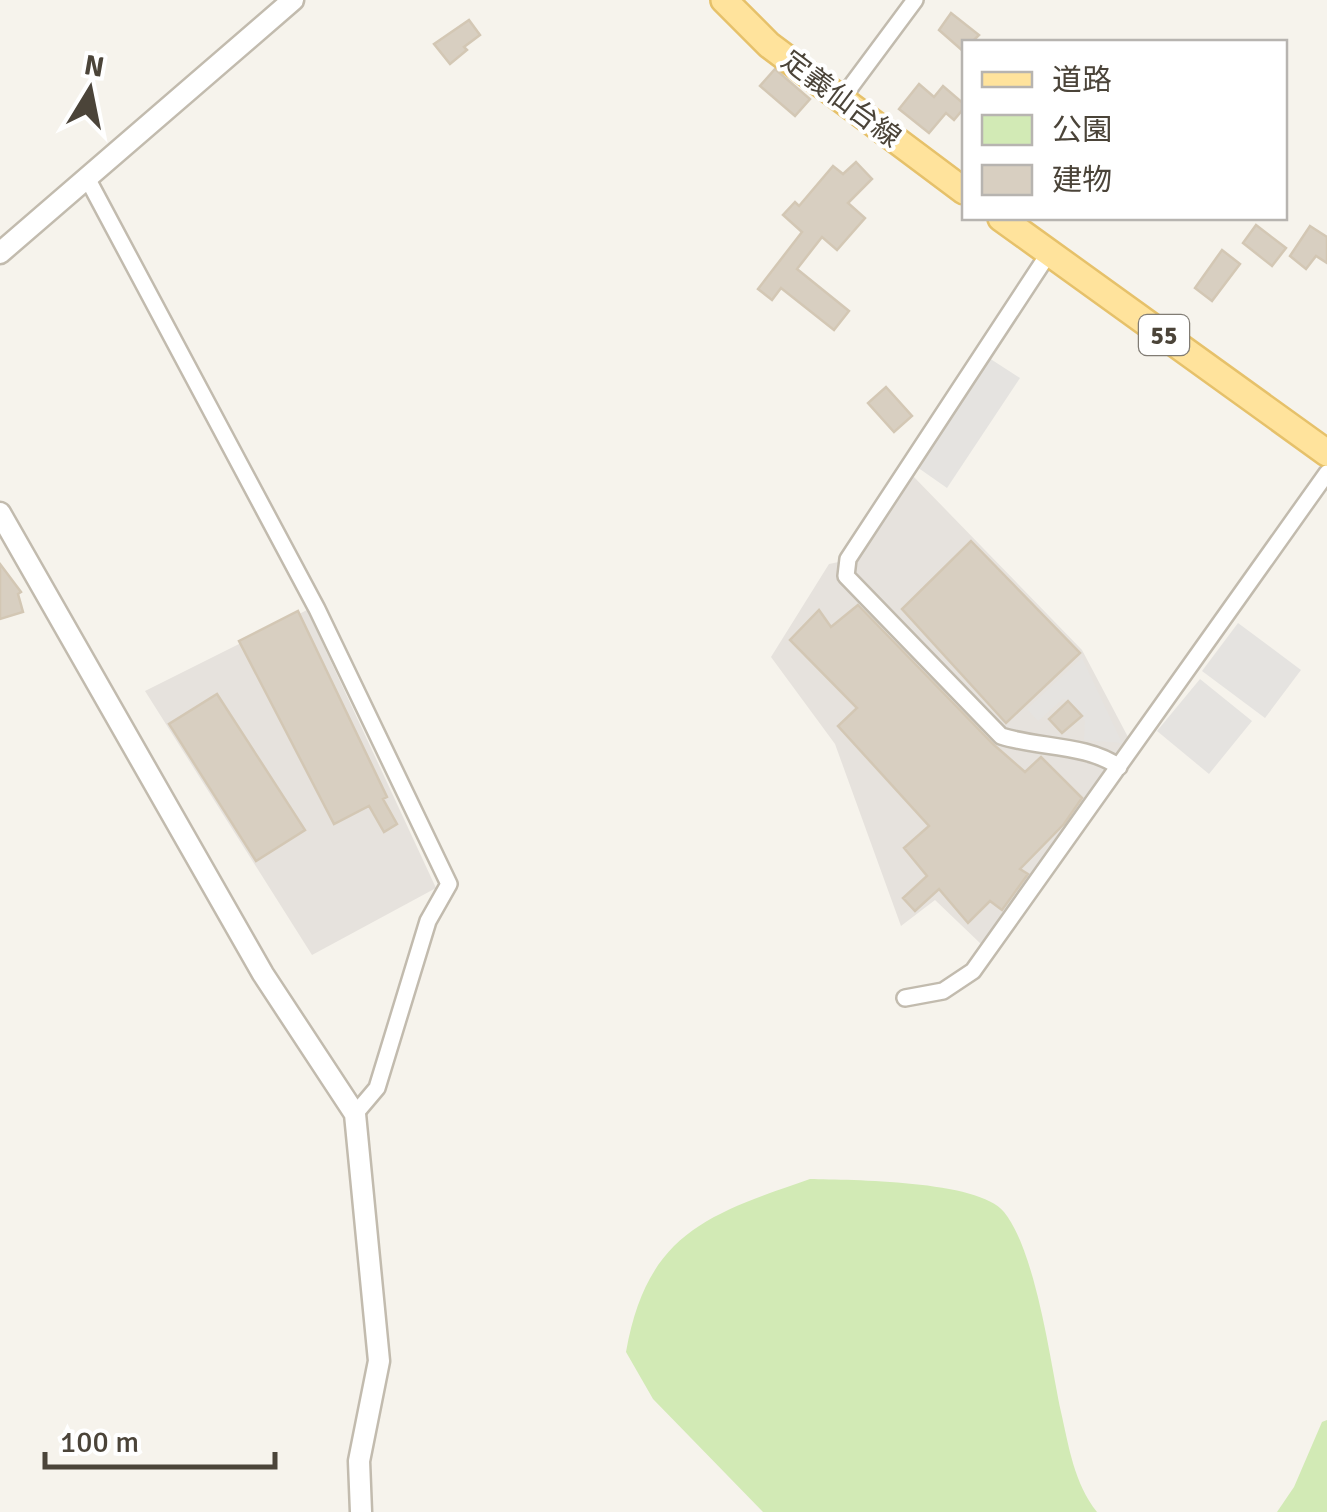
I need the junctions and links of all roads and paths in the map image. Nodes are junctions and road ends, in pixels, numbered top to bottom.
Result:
1 (294, 0) edge
2 (724, 0) edge
3 (916, 0) edge
4 (840, 100) junction
5 (86, 176) junction
6 (962, 190) edge
7 (1004, 220) edge
8 (0, 253) edge
9 (1049, 253) junction
10 (1327, 453) edge
11 (1327, 473) edge
12 (0, 513) edge
13 (1119, 767) junction
14 (906, 998) dead end
15 (354, 1114) junction
16 (360, 1512) edge

1 - 5 street
2 - 4 main road, 定義仙台線
3 - 4 street
4 - 6 main road, 定義仙台線
5 - 8 street
5 - 15 street
7 - 9 main road, 55
9 - 10 main road, 55
9 - 13 street
11 - 13 street
12 - 15 street
13 - 14 street
15 - 16 street

